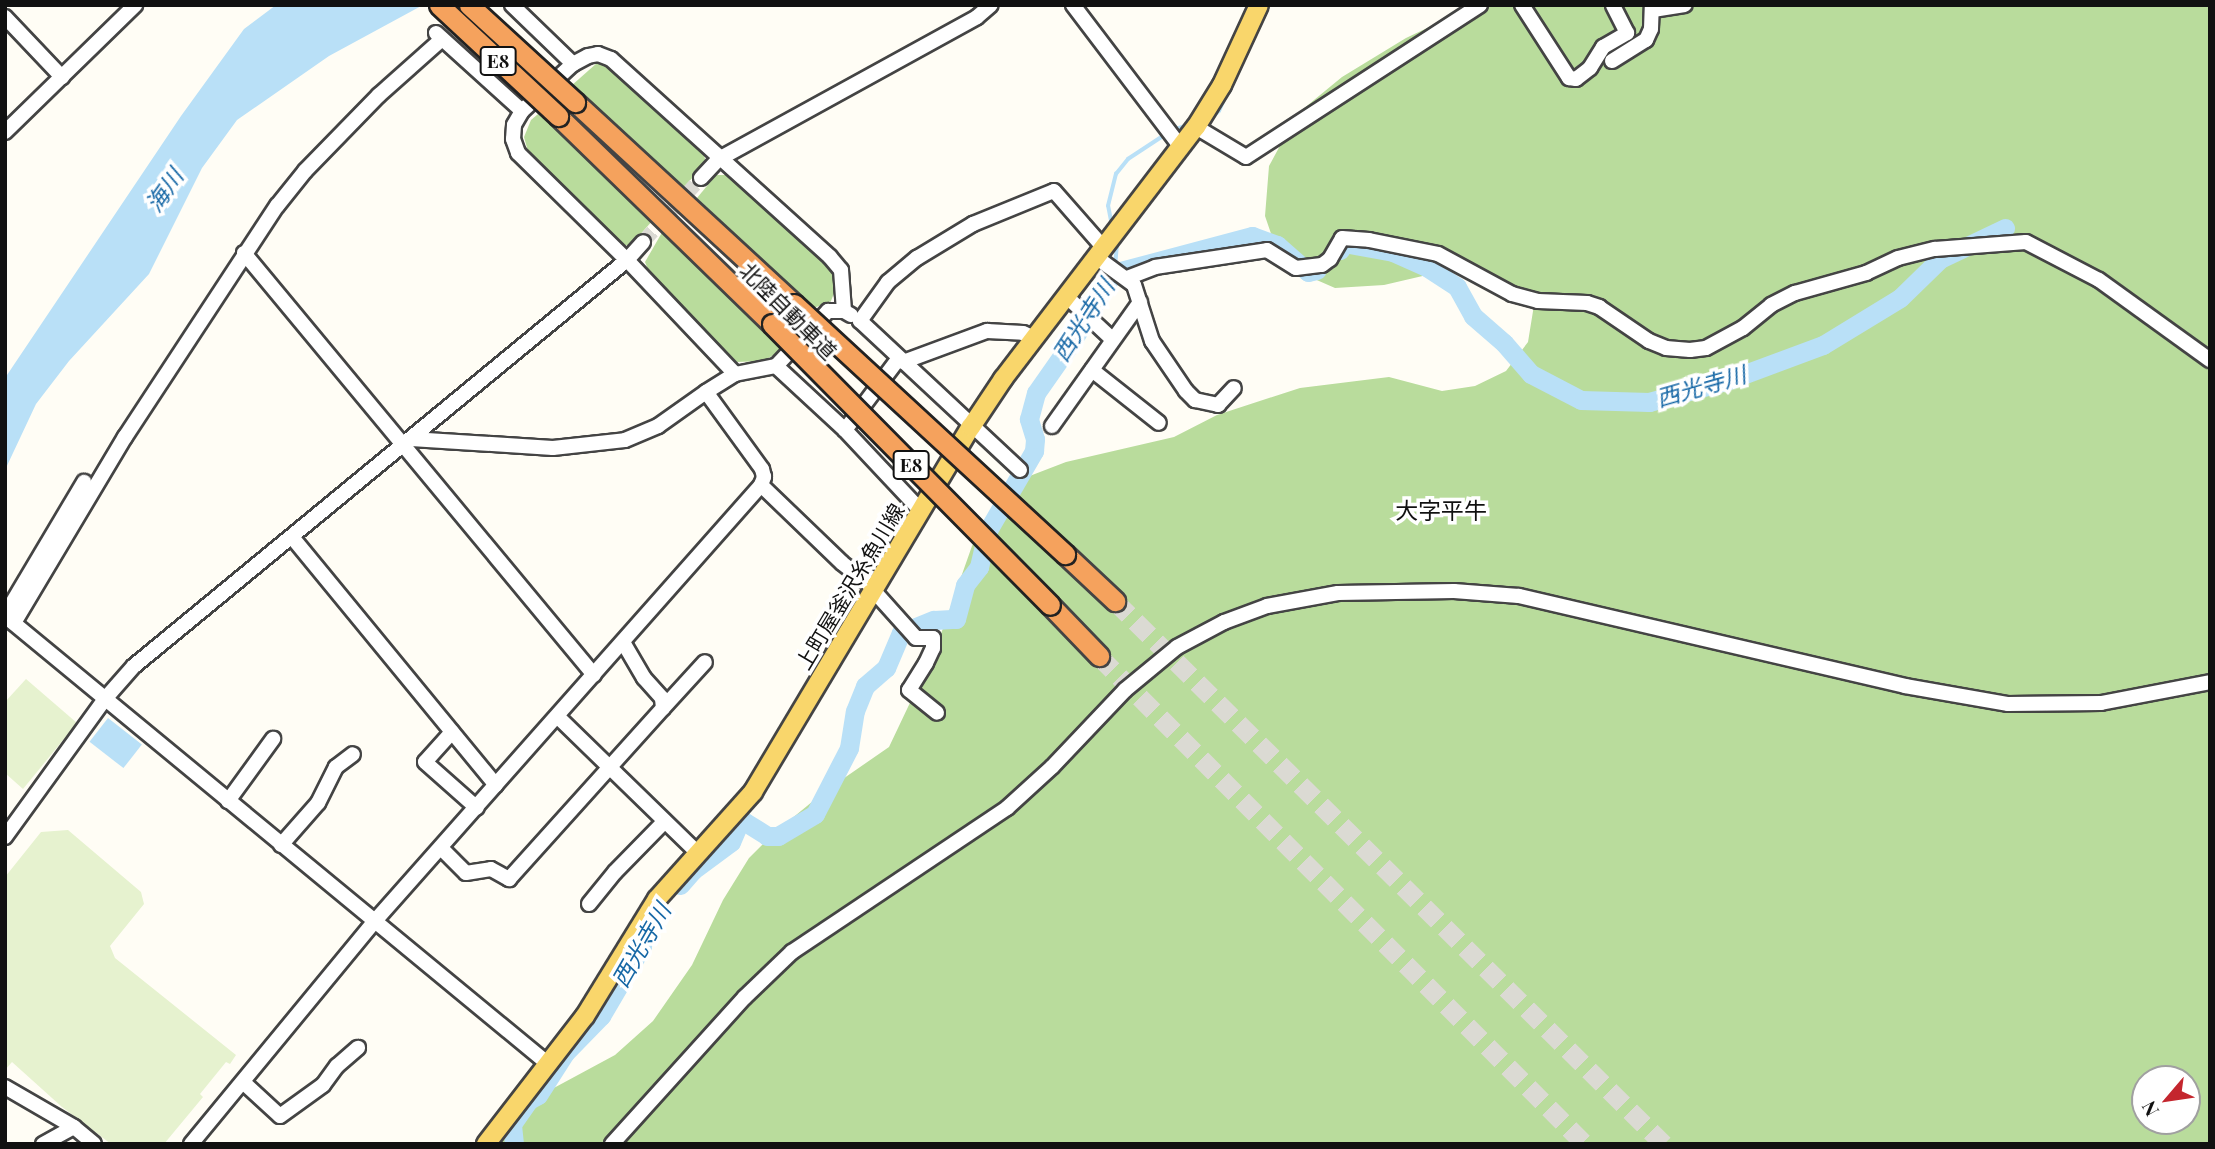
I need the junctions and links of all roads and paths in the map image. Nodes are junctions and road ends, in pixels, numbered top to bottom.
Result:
1 (135, 5) edge
2 (439, 5) edge
3 (469, 5) edge
4 (512, 5) edge
5 (991, 5) edge
6 (1073, 5) edge
7 (1259, 5) edge
8 (1480, 5) edge
9 (1522, 5) edge
10 (1613, 5) edge
11 (1685, 5) edge
12 (1653, 7) edge
13 (5, 18) edge
14 (1612, 61) dead end
15 (573, 64) junction
16 (62, 77) junction
17 (522, 111) junction
18 (1196, 127) junction
19 (5, 132) edge
20 (1180, 146) junction
21 (719, 159) junction
22 (701, 178) tunnel mouth
23 (643, 242) tunnel mouth
24 (1100, 252) junction
25 (244, 253) junction
26 (627, 260) junction
27 (1127, 278) junction
28 (1066, 296) junction
29 (1140, 302) junction
30 (844, 310) junction
31 (860, 321) junction
32 (1034, 338) junction
33 (1113, 340) junction
34 (901, 360) junction
35 (2210, 360) edge
36 (776, 366) junction
37 (1092, 370) junction
38 (735, 374) junction
39 (1234, 388) dead end
40 (706, 392) junction
41 (1159, 423) dead end
42 (1052, 426) dead end
43 (971, 427) junction
44 (845, 430) junction
45 (408, 442) junction
46 (1020, 470) dead end
47 (84, 481) dead end
48 (761, 485) junction
49 (920, 511) junction
50 (292, 537) junction
51 (874, 589) junction
52 (1115, 600) tunnel mouth
53 (8, 618) edge
54 (623, 642) junction
55 (1099, 656) tunnel mouth
56 (705, 662) dead end
57 (594, 675) junction
58 (2210, 682) edge
59 (104, 700) junction
60 (663, 708) junction
61 (937, 713) dead end
62 (558, 717) junction
63 (452, 732) junction
64 (273, 738) dead end
65 (353, 754) dead end
66 (610, 767) junction
67 (496, 785) junction
68 (228, 802) junction
69 (477, 808) junction
70 (665, 821) junction
71 (5, 836) edge
72 (281, 845) junction
73 (441, 848) junction
74 (698, 853) junction
75 (589, 904) dead end
76 (374, 922) junction
77 (358, 1048) dead end
78 (547, 1063) junction
79 (243, 1082) junction
80 (5, 1087) edge
81 (74, 1127) junction
82 (43, 1144) edge
83 (94, 1144) edge
84 (191, 1144) edge
85 (485, 1144) edge
86 (612, 1144) edge

1 - 16 street
2 - 55 highway, 北陸自動車道 / E8, bridge
3 - 52 highway, 北陸自動車道 / E8, bridge
4 - 15 street
5 - 21 street
6 - 20 street
7 - 18 main road, 上町屋釜沢糸魚川線
8 - 18 street
9 - 10 street
11 - 12 street
12 - 14 street
13 - 16 street
15 - 17 street
15 - 21 street
16 - 19 street
17 - 25 street
17 - 26 street
18 - 20 main road, 上町屋釜沢糸魚川線
20 - 24 main road, 上町屋釜沢糸魚川線
21 - 22 street
21 - 30 street
23 - 26 street
24 - 27 street
24 - 28 main road, 上町屋釜沢糸魚川線
24 - 31 street
25 - 45 street
25 - 53 street
26 - 38 street
26 - 45 street
27 - 29 street
27 - 35 street
28 - 32 main road, 上町屋釜沢糸魚川線
28 - 33 street
29 - 33 street
29 - 39 street
30 - 31 street
30 - 36 street
31 - 34 street
32 - 34 street
32 - 43 main road, 上町屋釜沢糸魚川線
33 - 37 street
34 - 43 street
34 - 44 street
36 - 38 street
36 - 44 street
37 - 41 street
37 - 42 street
38 - 40 street
40 - 45 street
40 - 48 street
43 - 46 street
43 - 49 main road, 上町屋釜沢糸魚川線
44 - 49 street
45 - 50 street
45 - 57 street
47 - 53 street
48 - 51 street
48 - 54 street
49 - 51 main road, 上町屋釜沢糸魚川線
50 - 59 street
50 - 63 street
51 - 61 street
51 - 74 main road, 上町屋釜沢糸魚川線
53 - 59 street
54 - 57 street
54 - 60 street
56 - 60 street
57 - 62 street
58 - 86 street
59 - 68 street
59 - 71 street
60 - 66 street
62 - 66 street
62 - 67 street
63 - 67 street
63 - 69 street
64 - 68 street
65 - 72 street
66 - 70 street
66 - 73 street
67 - 69 street
68 - 72 street
69 - 73 street
70 - 74 street
70 - 75 street
72 - 76 street
73 - 76 street
74 - 78 main road, 上町屋釜沢糸魚川線
76 - 78 street
76 - 79 street
77 - 79 street
78 - 85 main road, 上町屋釜沢糸魚川線
79 - 84 street
80 - 81 street
81 - 82 street
81 - 83 street

